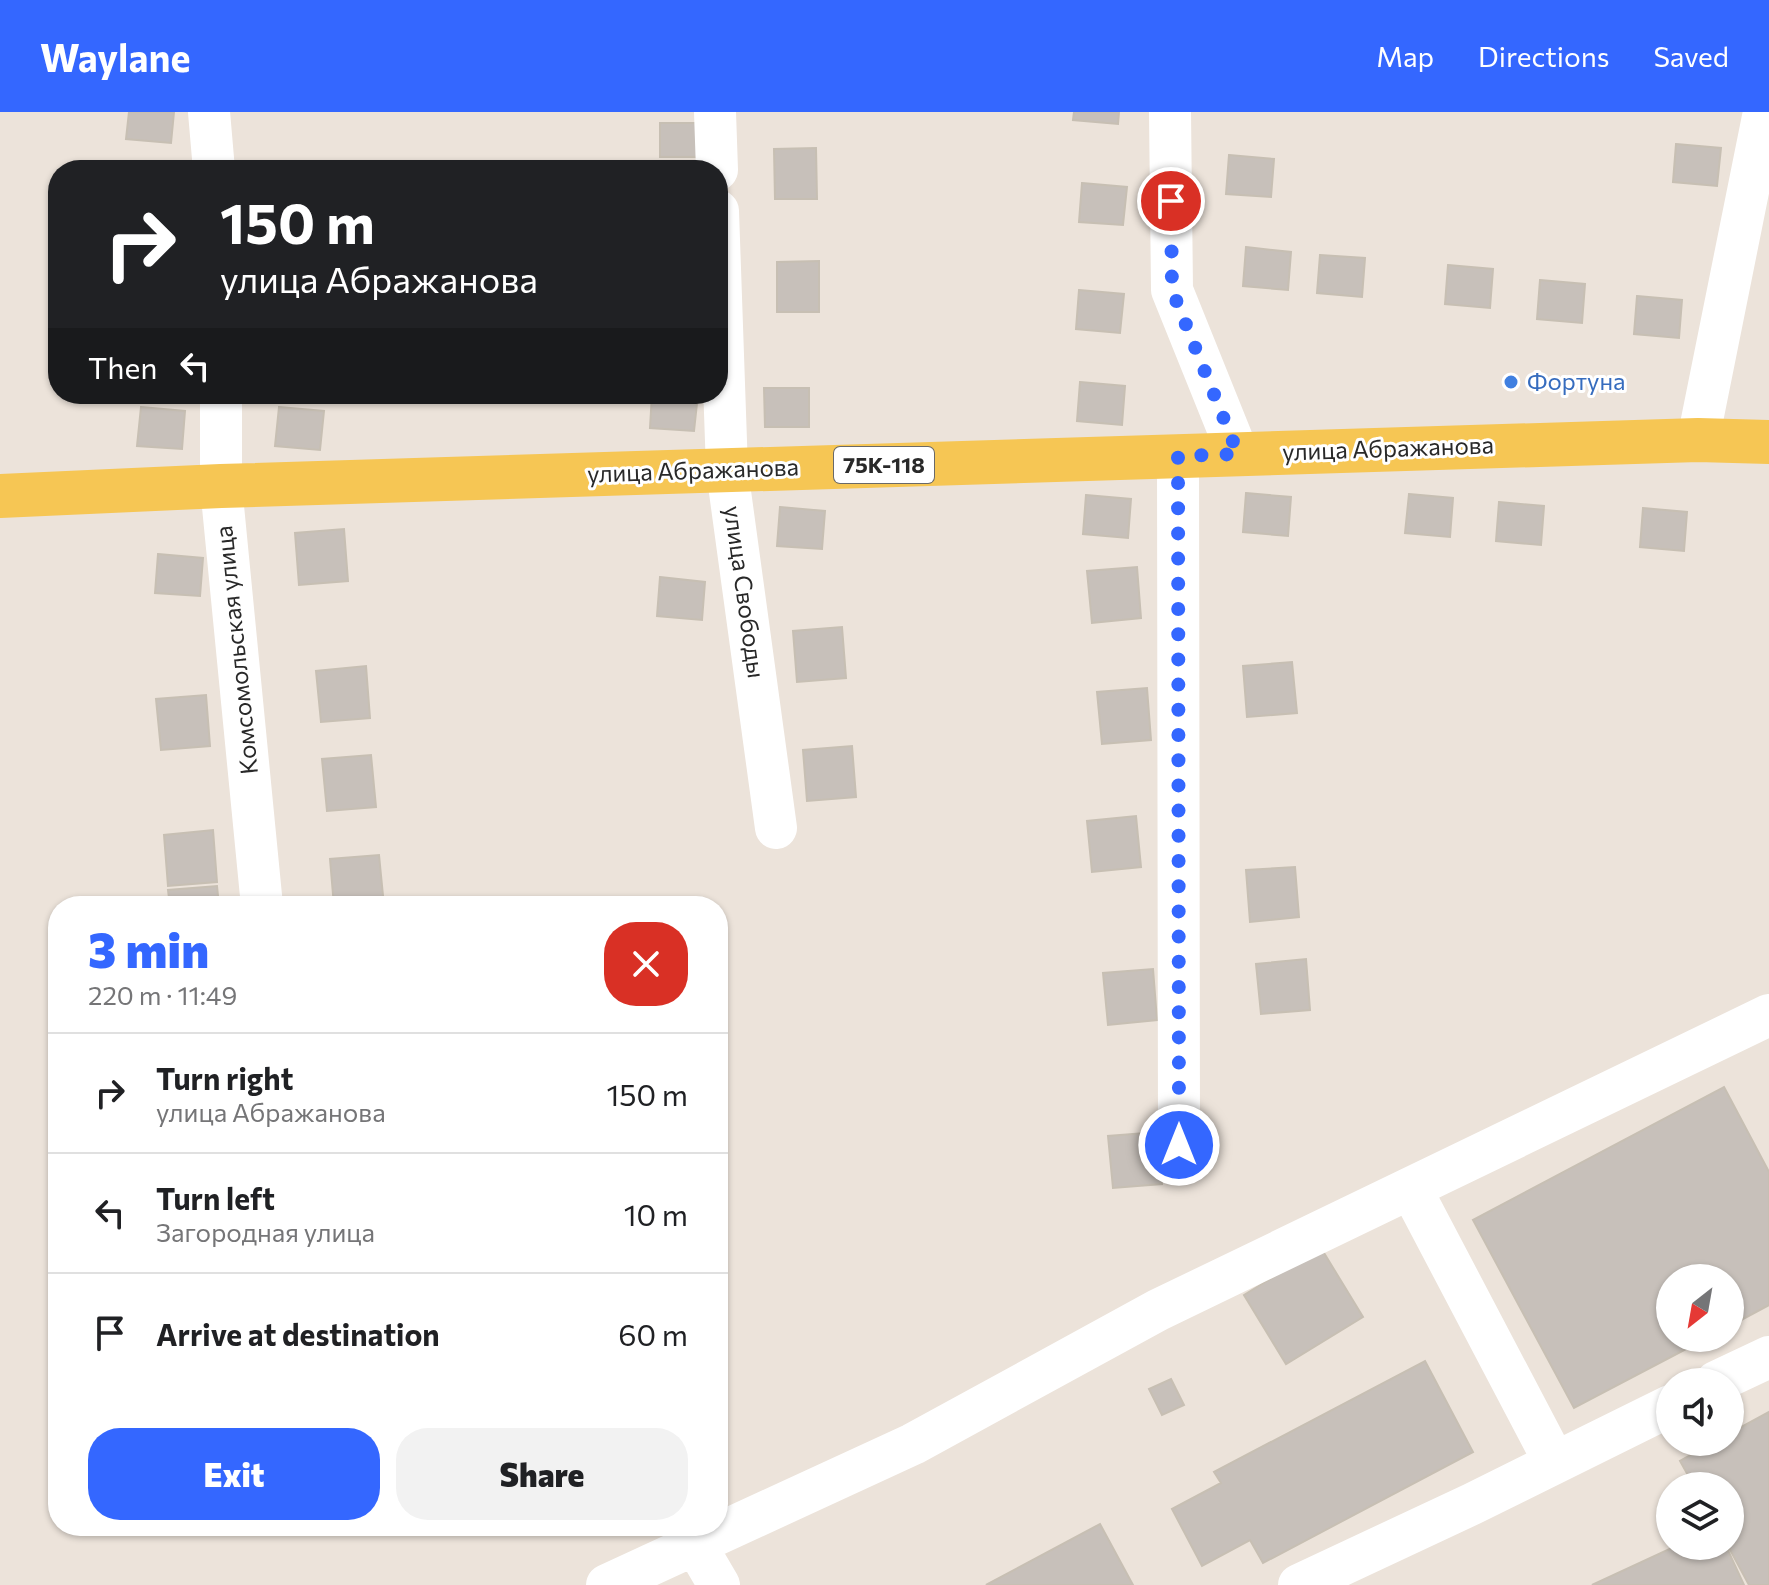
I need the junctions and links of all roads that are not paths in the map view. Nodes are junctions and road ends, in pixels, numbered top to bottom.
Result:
1 (209, 112) edge
2 (715, 112) edge
3 (1170, 112) edge
4 (1764, 112) edge
5 (213, 160) edge
6 (717, 160) edge
7 (221, 404) edge
8 (725, 404) edge
9 (1698, 440) junction
10 (1769, 442) edge
11 (1238, 454) junction
12 (1178, 456) junction
13 (727, 470) junction
14 (221, 486) junction
15 (0, 496) edge
16 (776, 828) dead end
17 (261, 896) edge
18 (1769, 1015) edge
19 (1179, 1145) dead end
20 (1411, 1189) junction
21 (1769, 1357) edge
22 (1744, 1369) edge
23 (1656, 1413) edge
24 (1555, 1463) junction
25 (728, 1529) edge
26 (712, 1536) edge
27 (695, 1544) junction
28 (607, 1585) edge
29 (719, 1585) edge
30 (1299, 1585) edge

1 - 5 street
2 - 6 street
3 - 11 street
4 - 9 street
7 - 14 street, Комсомольская улица
8 - 13 street, улица Свободы
9 - 10 main road, улица Абражанова / 75К-118
9 - 11 main road, улица Абражанова / 75К-118
11 - 12 main road, улица Абражанова / 75К-118
12 - 13 main road, улица Абражанова / 75К-118
12 - 19 street
13 - 14 main road, улица Абражанова / 75К-118
13 - 16 street, улица Свободы
14 - 15 main road, улица Абражанова / 75К-118
14 - 17 street, Комсомольская улица
18 - 20 street
20 - 24 street
20 - 25 street
21 - 22 street
23 - 24 street
24 - 30 street
26 - 27 street
27 - 28 street
27 - 29 street

